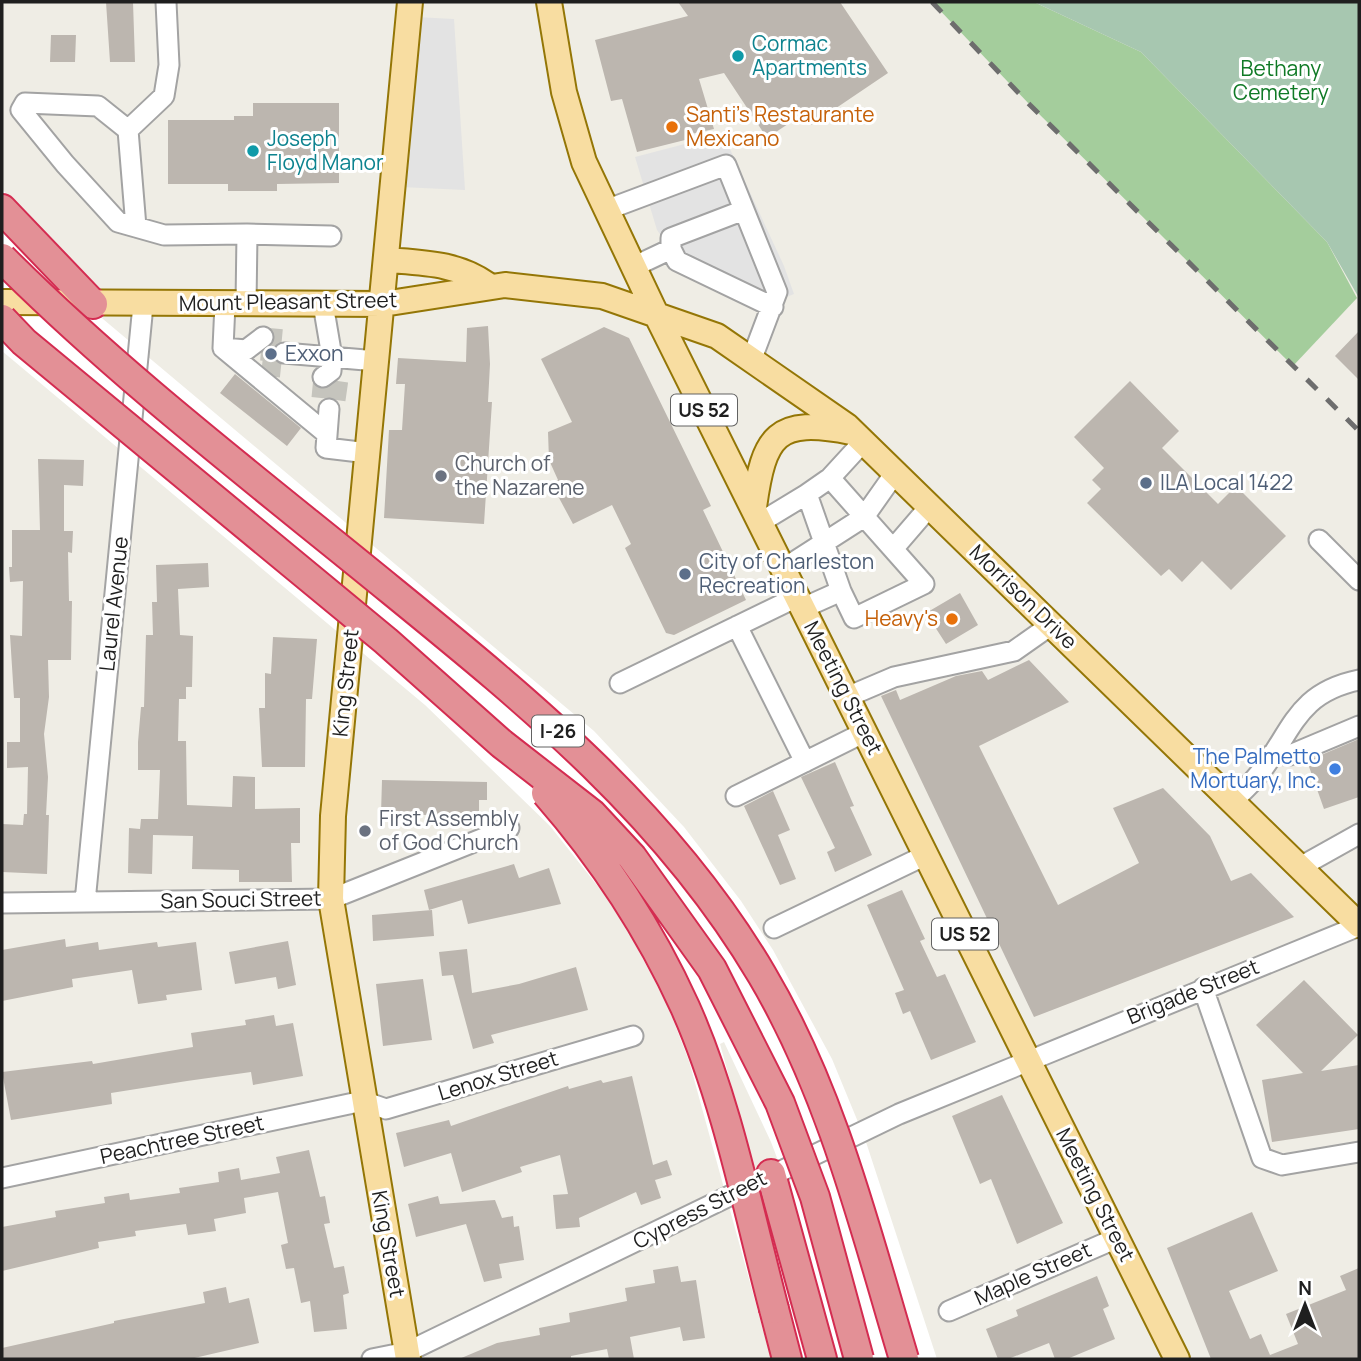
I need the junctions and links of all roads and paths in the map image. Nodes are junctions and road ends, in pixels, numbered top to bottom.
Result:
1 (166, 2) edge
2 (410, 2) edge
3 (549, 2) edge
4 (128, 130) junction
5 (2, 209) edge
6 (606, 210) junction
7 (744, 210) junction
8 (136, 227) junction
9 (247, 234) junction
10 (331, 236) dead end
11 (671, 249) junction
12 (2, 258) edge
13 (387, 260) junction
14 (633, 267) junction
15 (488, 285) junction
16 (2, 302) edge
17 (93, 304) junction
18 (236, 304) junction
19 (323, 304) junction
20 (383, 304) junction
21 (143, 305) junction
22 (772, 307) junction
23 (655, 312) junction
24 (2, 319) edge
25 (223, 348) junction
26 (752, 358) junction
27 (377, 360) junction
28 (331, 371) junction
29 (329, 402) tunnel mouth
30 (327, 433) junction
31 (858, 437) junction
32 (368, 453) junction
33 (895, 473) junction
34 (830, 478) junction
35 (807, 494) junction
36 (930, 506) junction
37 (757, 515) junction
38 (864, 517) junction
39 (1319, 540) dead end
40 (822, 543) junction
41 (893, 549) junction
42 (783, 569) junction
43 (1359, 580) edge
44 (841, 591) junction
45 (800, 602) junction
46 (1051, 625) junction
47 (737, 626) junction
48 (1359, 680) edge
49 (620, 683) dead end
50 (847, 696) junction
51 (1359, 726) edge
52 (865, 732) junction
53 (502, 744) junction
54 (1272, 754) junction
55 (805, 762) junction
56 (736, 796) dead end
57 (1232, 802) junction
58 (509, 828) dead end
59 (1359, 834) edge
60 (926, 855) junction
61 (1300, 867) junction
62 (331, 899) junction
63 (85, 902) junction
64 (2, 903) edge
65 (1359, 926) edge
66 (774, 928) dead end
67 (1203, 988) junction
68 (633, 1036) dead end
69 (1027, 1059) junction
70 (363, 1101) junction
71 (1359, 1152) edge
72 (771, 1174) junction
73 (2, 1178) edge
74 (1117, 1238) junction
75 (949, 1311) dead end
76 (407, 1356) edge
77 (372, 1359) edge
78 (788, 1359) edge
79 (822, 1359) edge
80 (859, 1359) edge
81 (904, 1359) edge
82 (1177, 1359) edge

1 - 4 street
2 - 13 main road, King Street
3 - 6 main road, Meeting Street / US 52
4 - 8 street
4 - 8 street
5 - 17 highway
6 - 7 street
6 - 14 main road, Meeting Street / US 52
7 - 11 street
7 - 22 street
8 - 9 street
9 - 10 street
9 - 18 street
11 - 14 street
11 - 22 street
12 - 81 highway, I-26, bridge
13 - 15 main road
13 - 20 main road, King Street
14 - 23 main road, Meeting Street / US 52
15 - 20 main road, Mount Pleasant Street
15 - 23 main road, Mount Pleasant Street
16 - 17 main road, Mount Pleasant Street
17 - 21 main road, Mount Pleasant Street
18 - 19 main road, Mount Pleasant Street
18 - 21 main road, Mount Pleasant Street
18 - 25 street
19 - 20 main road, Mount Pleasant Street
19 - 28 street
20 - 27 main road, King Street
21 - 63 street, Laurel Avenue
22 - 26 street
23 - 26 main road, Morrison Drive
23 - 37 main road, Meeting Street / US 52
24 - 53 highway, I-26, bridge
25 - 28 street
25 - 30 street
26 - 31 main road, Morrison Drive
27 - 28 street
27 - 32 main road, King Street
29 - 30 street
30 - 32 street
31 - 33 main road, Morrison Drive
31 - 34 street
31 - 37 main road
32 - 62 main road, King Street
33 - 36 main road, Morrison Drive
33 - 38 street
34 - 35 street
34 - 38 street
35 - 37 street
35 - 40 street
36 - 41 street
36 - 46 main road, Morrison Drive
37 - 42 main road, Meeting Street / US 52
38 - 40 street
38 - 41 street
39 - 43 street
40 - 42 street
40 - 44 street
41 - 44 street
42 - 45 main road, Meeting Street / US 52
44 - 45 street
45 - 47 street
45 - 50 main road, Meeting Street / US 52
46 - 50 street
46 - 57 main road, Morrison Drive
47 - 49 street
47 - 55 street
48 - 54 street
50 - 52 main road, Meeting Street / US 52
51 - 54 street
52 - 55 street
52 - 60 main road, Meeting Street / US 52
53 - 78 highway, bridge
53 - 80 highway, I-26, bridge
54 - 57 street
55 - 56 street
57 - 61 main road, Morrison Drive
58 - 62 street, San Souci Street
59 - 61 street
60 - 66 street
60 - 69 main road, Meeting Street / US 52
61 - 65 main road, Morrison Drive
62 - 63 street, San Souci Street
62 - 70 main road, King Street
63 - 64 street, San Souci Street
65 - 67 street, Brigade Street
67 - 69 street, Brigade Street
67 - 71 street
68 - 70 street, Lenox Street
69 - 72 street, Cypress Street
69 - 74 main road, Meeting Street / US 52
70 - 73 street, Peachtree Street
70 - 76 main road, King Street
72 - 76 street, Cypress Street
72 - 79 highway
74 - 75 street, Maple Street
74 - 82 main road, Meeting Street / US 52
76 - 77 street, Cypress Street

